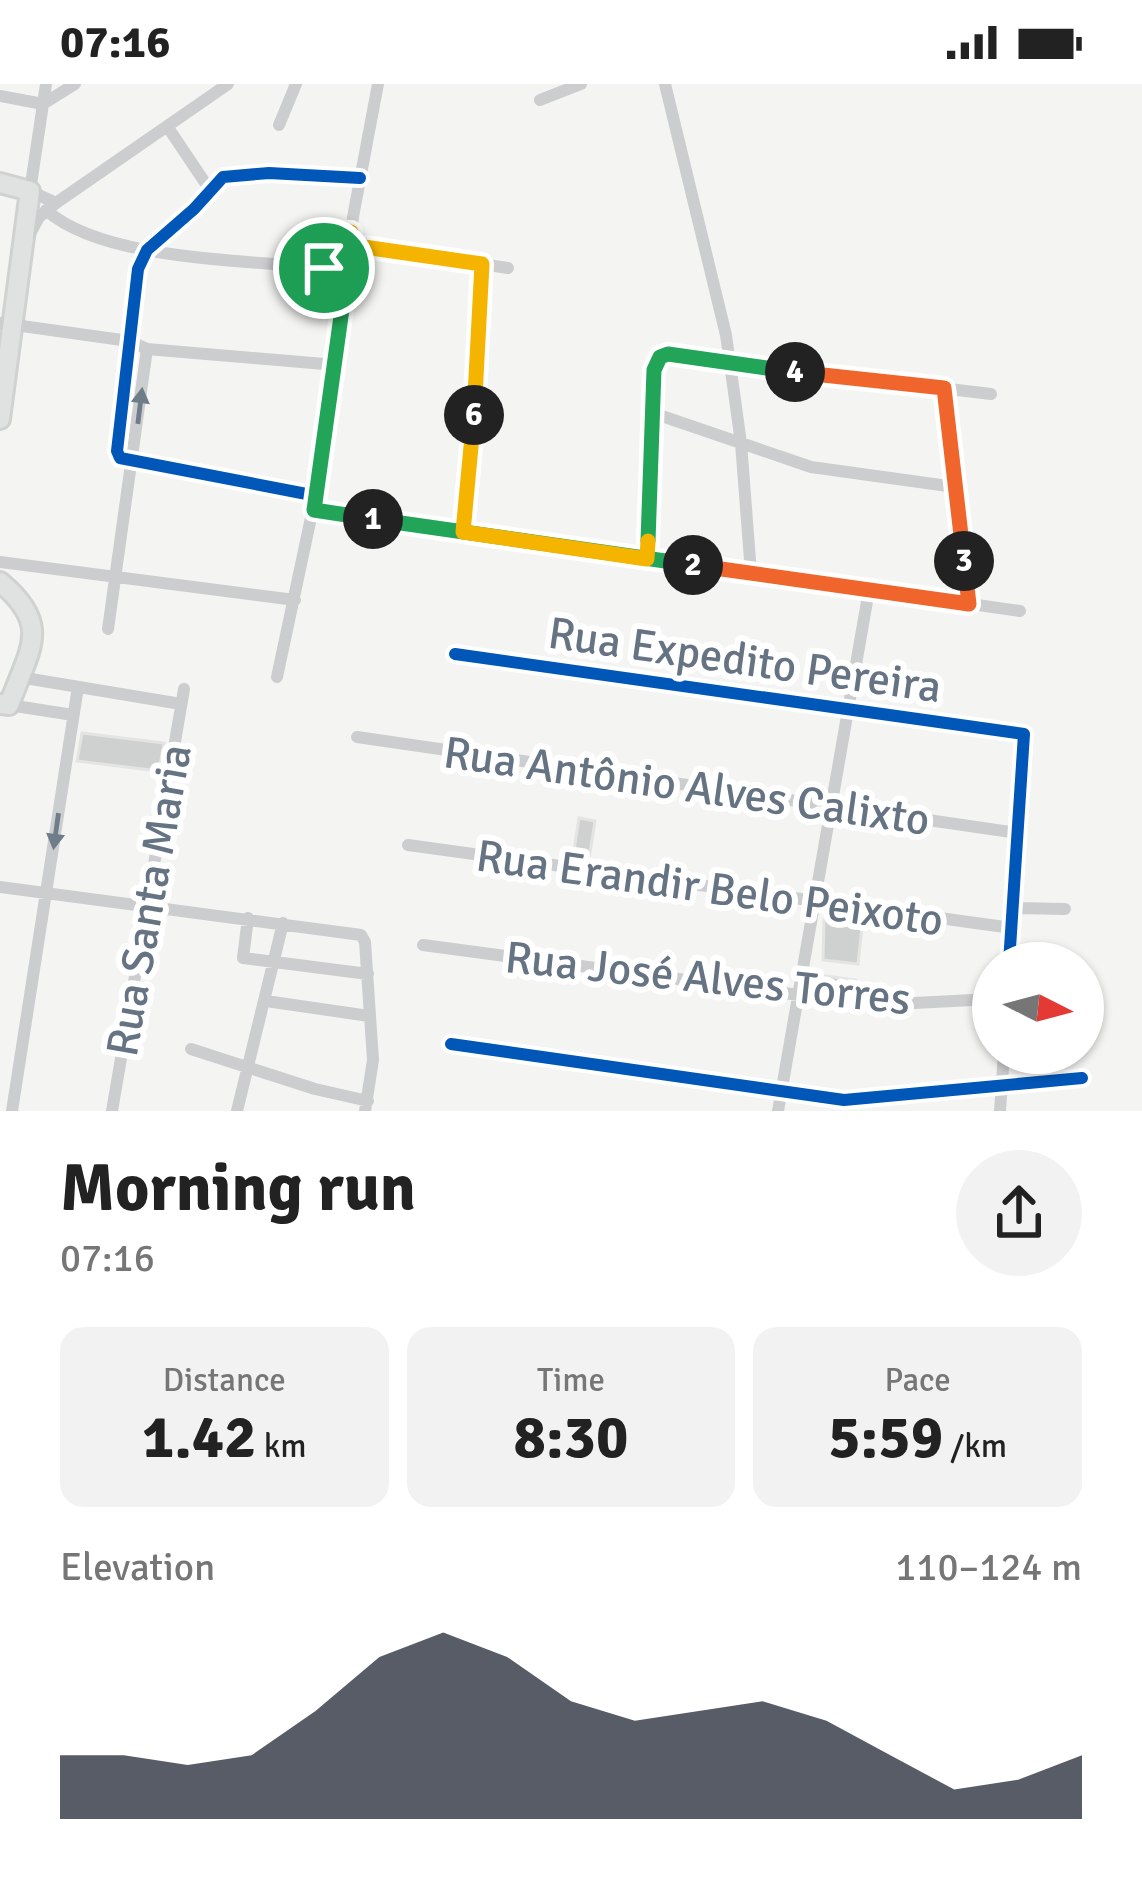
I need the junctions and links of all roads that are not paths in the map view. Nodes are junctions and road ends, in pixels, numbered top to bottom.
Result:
1 (46, 84) edge
2 (75, 84) edge
3 (228, 84) edge
4 (378, 84) edge
5 (581, 84) edge
6 (665, 84) edge
7 (297, 85) edge
8 (0, 96) edge
9 (540, 100) dead end
10 (43, 104) junction
11 (279, 125) dead end
12 (166, 126) junction
13 (360, 178) junction
14 (0, 183) edge
15 (210, 190) junction
16 (30, 191) junction
17 (51, 206) junction
18 (351, 239) junction
19 (146, 250) junction
20 (482, 264) junction
21 (324, 268) junction
22 (508, 268) dead end
23 (19, 274) junction
24 (342, 309) junction
25 (6, 324) edge
26 (129, 341) junction
27 (147, 349) junction
28 (730, 364) junction
29 (336, 365) junction
30 (944, 388) junction
31 (992, 394) dead end
32 (652, 413) junction
33 (0, 419) edge
34 (740, 442) junction
35 (133, 463) junction
36 (955, 487) junction
37 (315, 503) junction
38 (463, 532) junction
39 (647, 559) junction
40 (0, 562) edge
41 (751, 573) junction
42 (113, 578) junction
43 (0, 582) edge
44 (868, 590) junction
45 (0, 599) edge
46 (295, 600) junction
47 (22, 602) junction
48 (969, 604) junction
49 (1020, 611) dead end
50 (108, 628) dead end
51 (455, 654) dead end
52 (19, 677) junction
53 (277, 677) dead end
54 (78, 687) junction
55 (184, 689) dead end
56 (181, 704) junction
57 (4, 705) edge
58 (848, 711) junction
59 (73, 715) junction
60 (357, 737) dead end
61 (831, 806) junction
62 (1018, 833) junction
63 (408, 845) dead end
64 (0, 887) edge
65 (46, 893) junction
66 (814, 901) junction
67 (149, 907) junction
68 (1013, 908) junction
69 (1065, 909) dead end
70 (248, 918) junction
71 (283, 923) junction
72 (1012, 928) junction
73 (1011, 942) edge
74 (423, 944) dead end
75 (275, 963) junction
76 (368, 974) junction
77 (798, 994) junction
78 (972, 1000) edge
79 (266, 1001) junction
80 (369, 1016) junction
81 (451, 1044) dead end
82 (191, 1049) dead end
83 (249, 1069) junction
84 (1003, 1074) edge
85 (1082, 1078) dead end
86 (1002, 1085) junction
87 (781, 1091) junction
88 (366, 1106) edge
89 (13, 1111) edge
90 (112, 1111) edge
91 (237, 1111) edge
92 (778, 1111) edge
93 (1000, 1111) edge

1 - 10 street
2 - 10 street
3 - 12 street
4 - 13 street
5 - 9 street
6 - 28 street
7 - 11 street
8 - 10 street
10 - 16 street
12 - 15 street
12 - 17 street
13 - 15 street
13 - 18 street
14 - 16 main road
15 - 19 street
16 - 17 street
16 - 23 main road
17 - 19 street
17 - 23 street
18 - 20 street
18 - 21 street
18 - 24 street
19 - 21 street
19 - 26 street
20 - 22 street
20 - 38 street
21 - 24 street
23 - 25 main road
24 - 29 street
25 - 26 street
25 - 33 main road
26 - 27 street
26 - 35 street
27 - 29 street
35 -> 27 street
28 - 30 street
28 - 32 street
28 - 34 street
29 - 37 street
30 - 31 street
30 - 36 street
32 - 34 street
32 - 39 street
34 - 36 street
34 - 41 street
35 - 37 street
35 - 42 street
36 - 48 street
37 - 38 street
37 - 46 street
38 - 39 street
39 - 41 street
40 - 42 street
41 - 44 street
42 - 46 street
42 - 50 street
43 - 47 main road
44 - 48 street
44 - 58 street
45 - 47 street
46 - 53 street
47 - 52 main road
48 - 49 street
51 - 58 street, Rua Expedito Pereira
52 - 54 street
52 - 57 main road
54 - 56 street
54 - 59 street
55 - 56 street, Rua Santa Maria
56 - 67 street, Rua Santa Maria
57 - 59 street
58 - 61 street
58 - 62 street, Rua Expedito Pereira
59 -> 65 street
60 - 61 street, Rua Antônio Alves Calixto
61 - 62 street, Rua Antônio Alves Calixto
61 - 66 street
62 - 68 street
63 - 66 street, Rua Erandir Belo Peixoto
64 - 65 street
65 - 67 street
65 - 89 street
66 - 72 street, Rua Erandir Belo Peixoto
66 - 77 street
67 - 70 street
67 - 90 street, Rua Santa Maria
68 - 69 street
68 - 72 street
70 - 71 street
70 - 75 street
71 - 75 street
71 - 76 street
72 - 73 street
74 - 77 street, Rua José Alves Torres
75 - 76 street
75 - 79 street
76 - 80 street
77 - 78 street, Rua José Alves Torres
77 - 87 street
79 - 80 street
79 - 83 street
80 - 88 street
81 - 87 street
82 - 83 street
83 - 88 street
83 - 91 street
84 - 86 street
85 - 86 street
86 - 87 street
86 - 93 street
87 - 92 street

